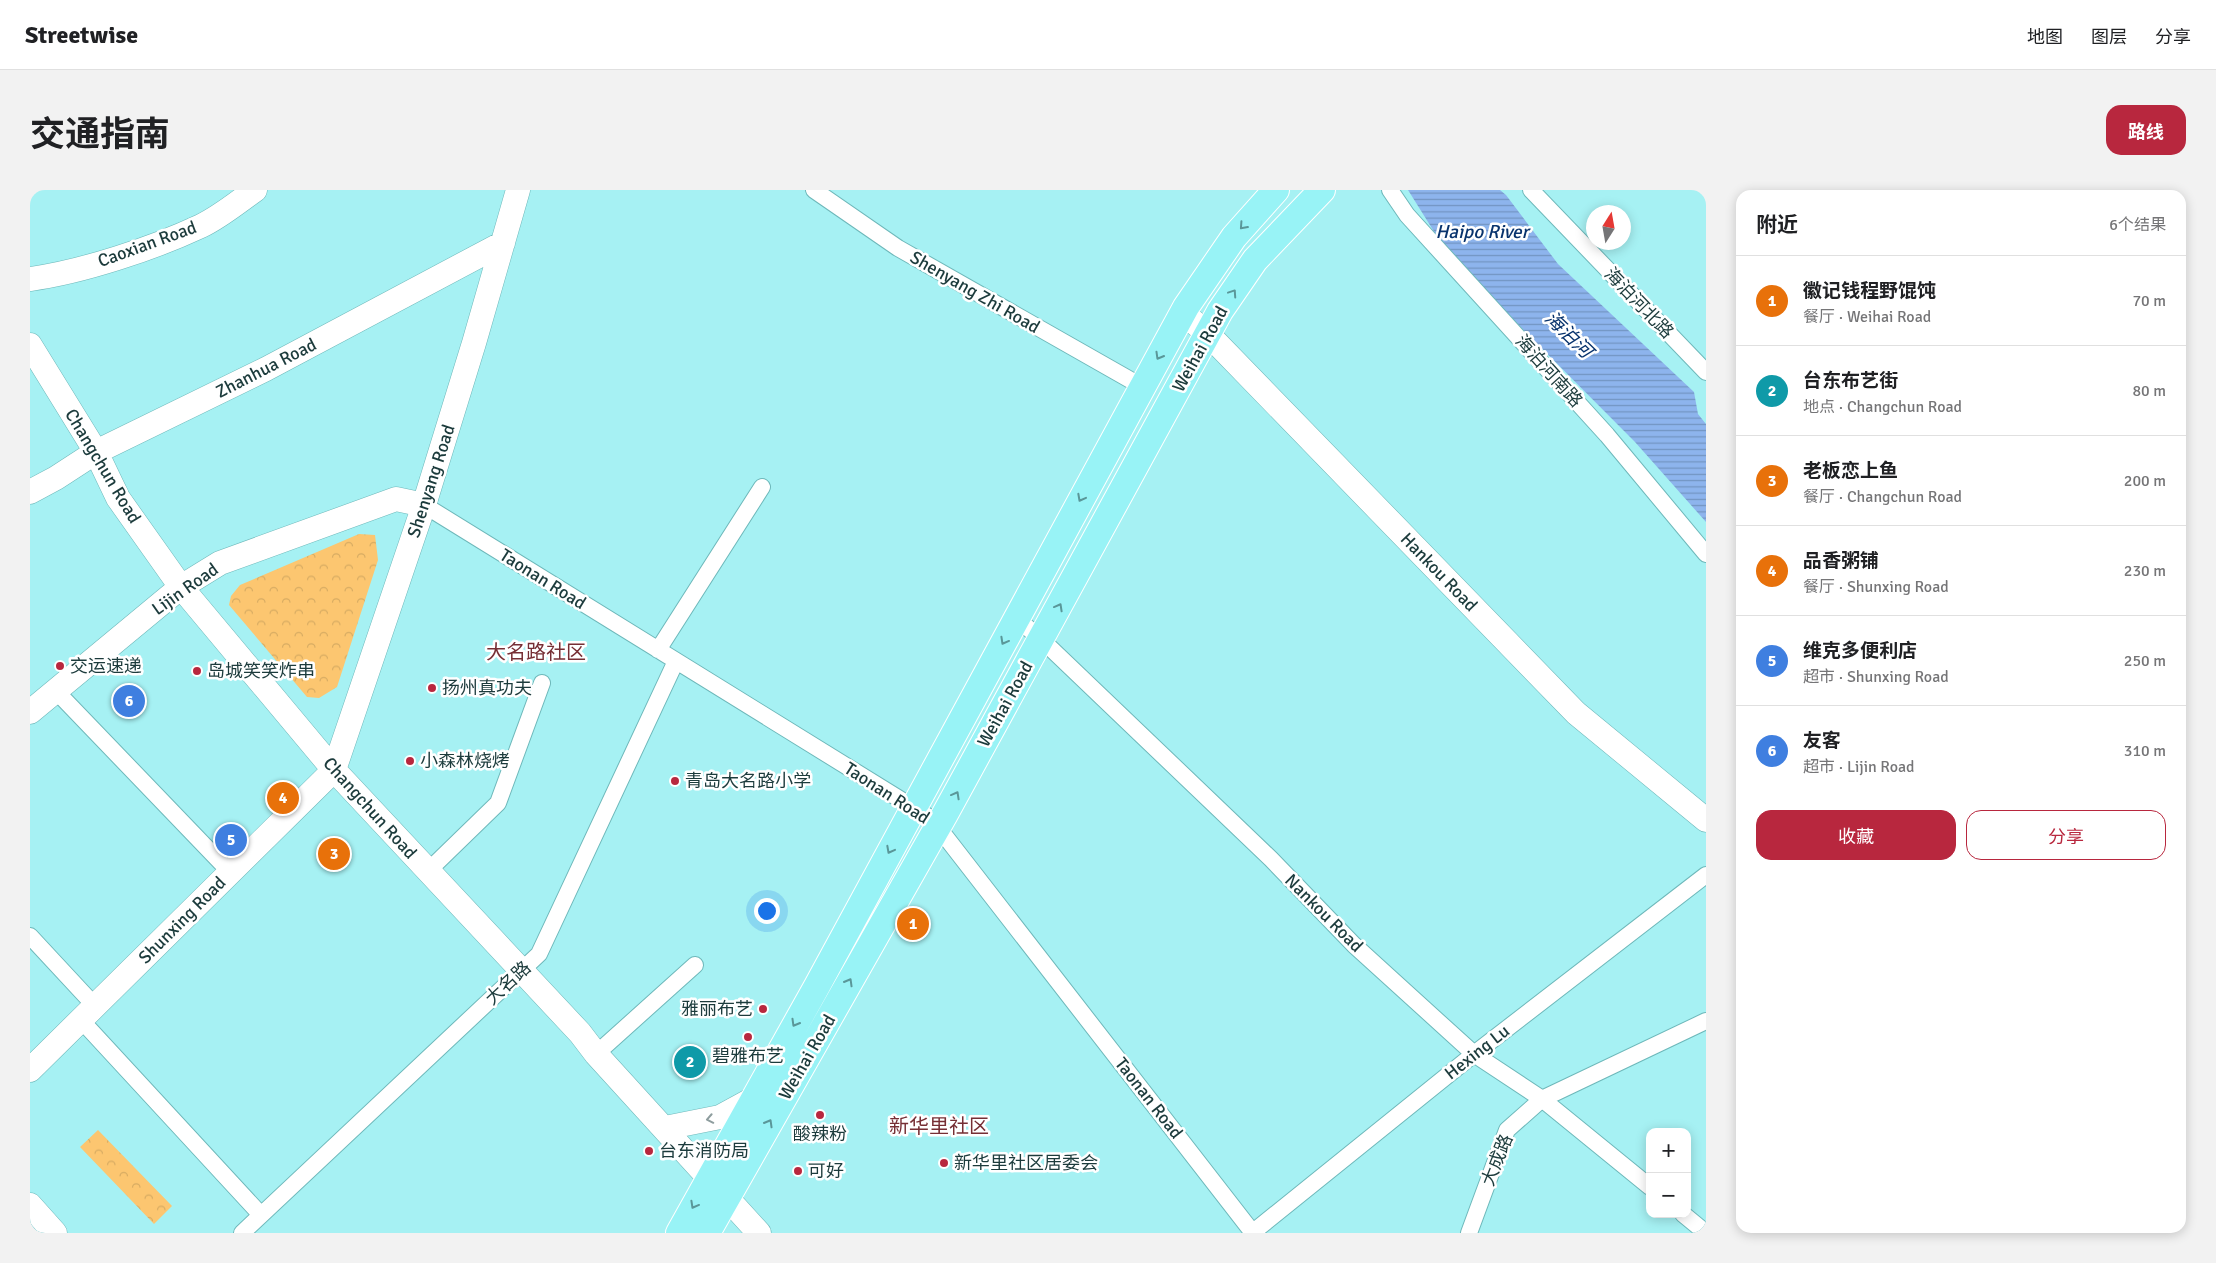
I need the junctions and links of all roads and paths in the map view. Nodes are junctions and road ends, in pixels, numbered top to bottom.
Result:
1 (255, 190) edge
2 (518, 190) edge
3 (814, 190) edge
4 (1276, 190) edge
5 (1322, 190) edge
6 (1390, 190) edge
7 (1531, 190) edge
8 (503, 242) junction
9 (30, 279) edge
10 (1183, 313) junction
11 (1208, 334) junction
12 (30, 345) edge
13 (1706, 372) edge
14 (1141, 386) junction
15 (96, 452) junction
16 (762, 487) dead end
17 (30, 492) edge
18 (424, 505) junction
19 (1706, 554) edge
20 (181, 587) junction
21 (1016, 618) junction
22 (1041, 639) junction
23 (658, 650) junction
24 (676, 661) junction
25 (542, 683) dead end
26 (56, 691) junction
27 (30, 712) edge
28 (334, 770) junction
29 (912, 806) junction
30 (1706, 820) edge
31 (938, 827) junction
32 (428, 871) junction
33 (230, 872) junction
34 (1706, 875) edge
35 (30, 936) edge
36 (695, 965) dead end
37 (520, 971) junction
38 (88, 1013) junction
39 (1706, 1021) edge
40 (596, 1054) junction
41 (1474, 1054) junction
42 (30, 1070) edge
43 (752, 1099) junction
44 (1542, 1100) junction
45 (664, 1128) junction
46 (710, 1177) junction
47 (1646, 1184) edge
48 (727, 1196) junction
49 (30, 1205) edge
50 (30, 1214) edge
51 (261, 1215) junction
52 (1688, 1218) edge
53 (1706, 1232) edge
54 (48, 1233) edge
55 (55, 1233) edge
56 (242, 1233) edge
57 (679, 1233) edge
58 (707, 1233) edge
59 (759, 1233) edge
60 (1253, 1233) edge
61 (1469, 1233) edge

1 - 9 street, Caoxian Road
2 - 8 street, Shenyang Road
3 - 14 street, Shenyang Zhi Road
4 -> 10 main road, Weihai Road
11 -> 5 main road, Weihai Road
6 - 19 street, 海泊河南路
7 - 13 street, 海泊河北路
8 - 15 street, Zhanhua Road
8 - 18 street, Shenyang Road
10 - 11 street, Hankou Road
10 -> 14 main road, Weihai Road
22 -> 11 main road, Weihai Road
11 - 30 street, Hankou Road
12 - 15 street, Changchun Road
14 -> 21 main road, Weihai Road
15 - 17 street, Zhanhua Road
15 - 20 street, Changchun Road
16 - 23 street
18 - 20 street, Lijin Road
18 - 23 street, Taonan Road
18 - 28 street, Shenyang Road
20 - 26 street, Lijin Road
20 - 28 street, Changchun Road
21 - 22 street, Nankou Road
21 -> 29 main road, Weihai Road
31 -> 22 main road, Weihai Road
22 - 41 street, Nankou Road
23 - 24 street, Taonan Road
24 - 29 street, Taonan Road
24 - 37 street, 大名路
25 - 32 street
26 - 27 street, Lijin Road
26 - 33 street
28 - 32 street, Changchun Road
28 - 33 street, Shunxing Road
29 - 31 street, Taonan Road
29 -> 43 main road, Weihai Road
48 -> 31 main road, Weihai Road
31 - 60 street, Taonan Road
32 - 37 street, Changchun Road
33 - 38 street, Shunxing Road
34 - 41 street, Hexing Lu
35 - 38 street
36 - 40 street
37 - 40 street, Changchun Road
37 - 51 street, 大名路
38 - 42 street, Shunxing Road
38 - 51 street
39 - 44 street, 大成路
40 - 45 street, Changchun Road
41 - 44 street, Nankou Road
41 - 60 street, Hexing Lu
43 -> 45 street
43 - 46 main road, Weihai Road
44 - 47 street, Nankou Road
44 - 61 street, 大成路
45 - 46 street, Changchun Road
46 - 48 street, Changchun Road
46 -> 57 main road, Weihai Road
48 - 58 main road, Weihai Road
48 - 59 street, Changchun Road
49 - 55 street
50 - 54 street
51 - 56 street, 大名路
52 - 53 street

